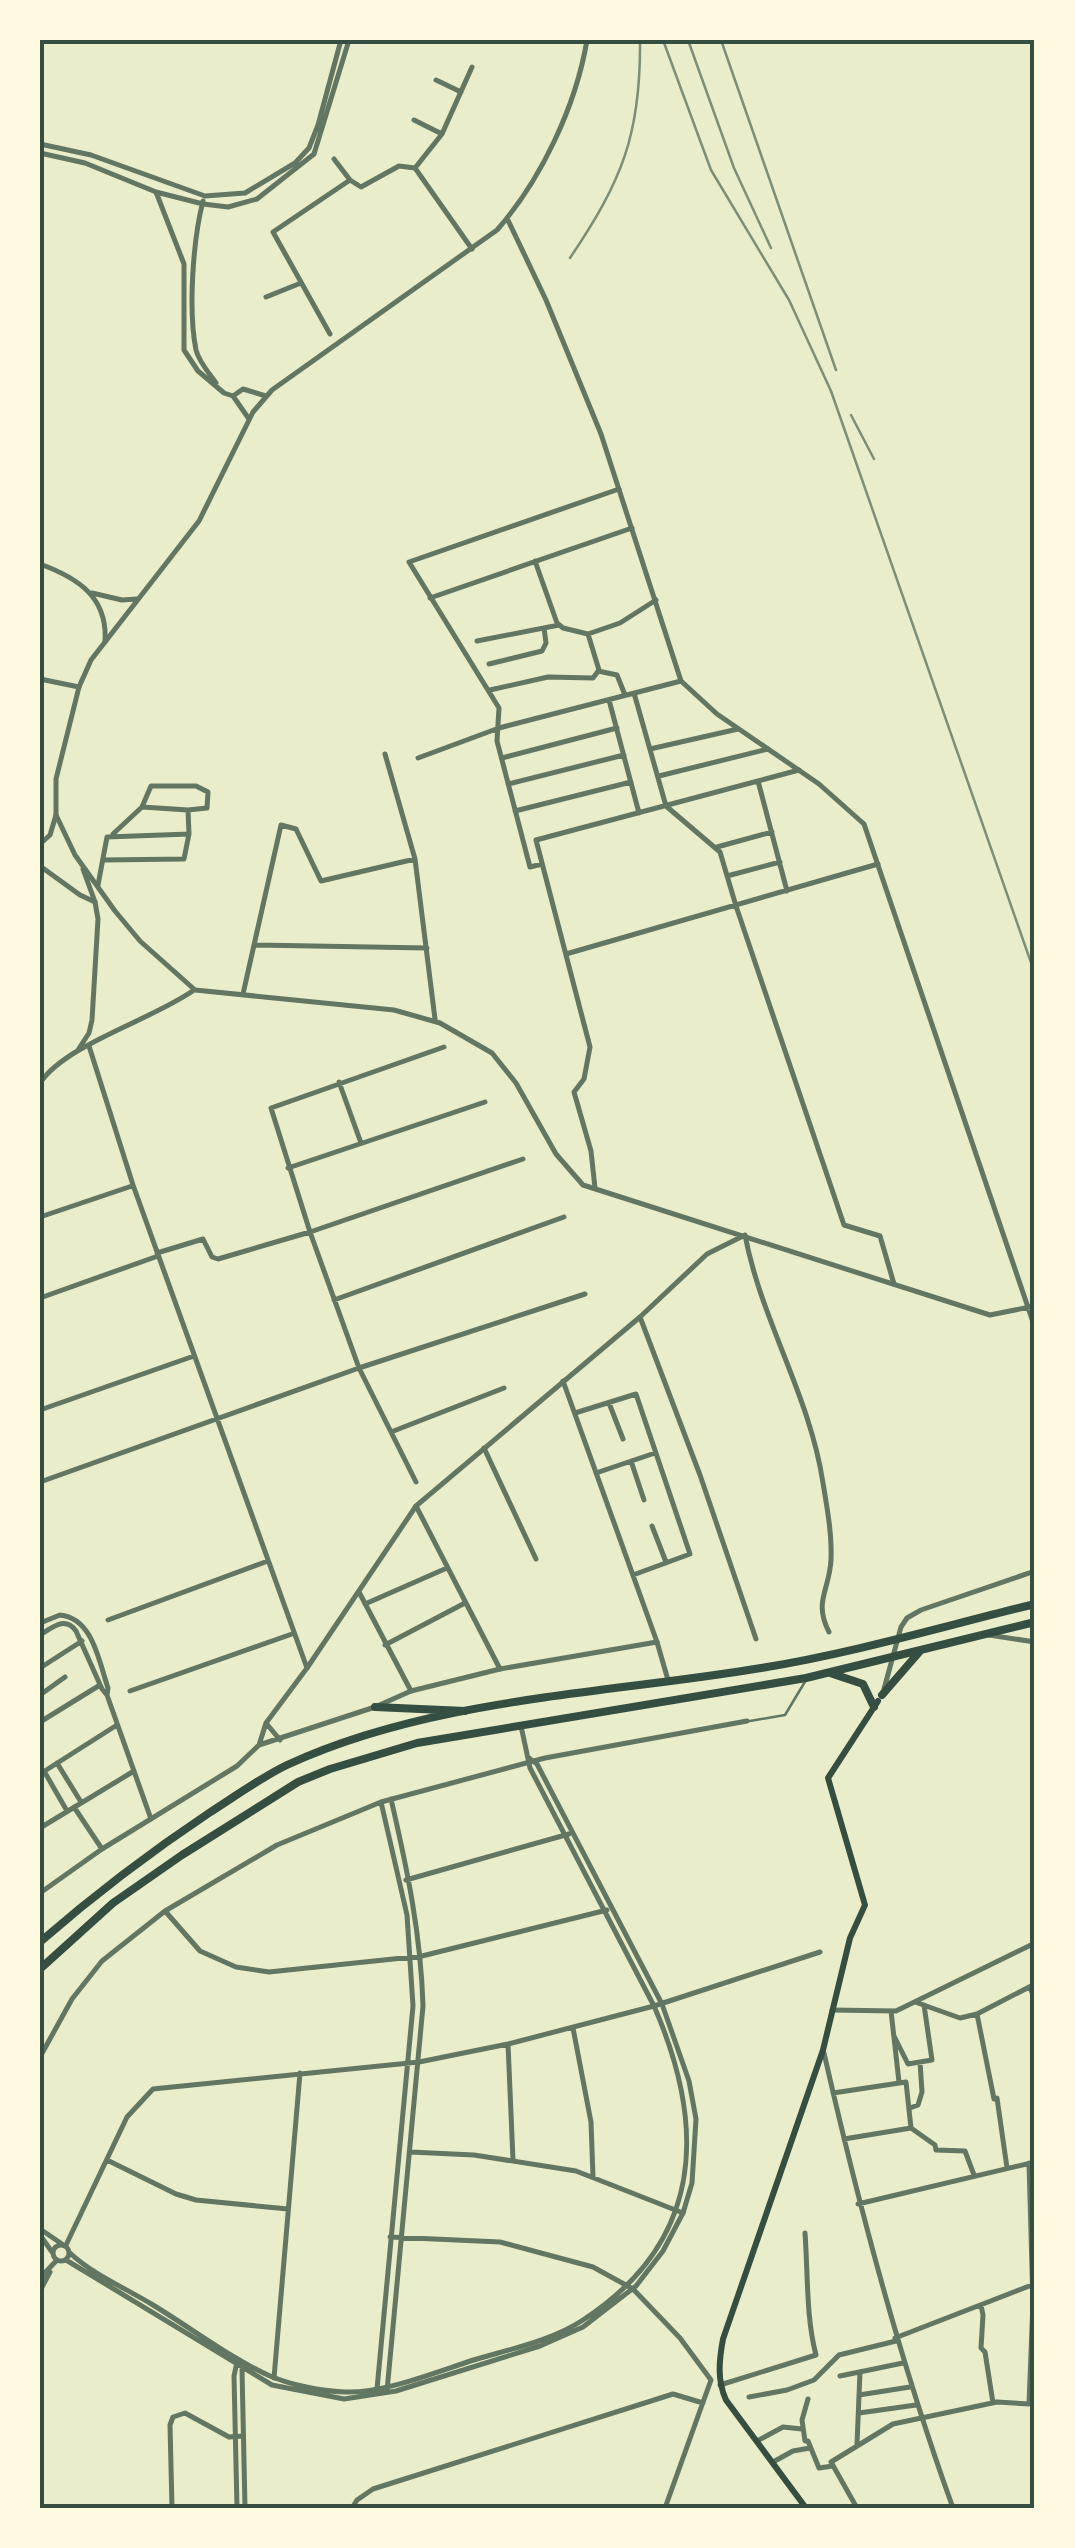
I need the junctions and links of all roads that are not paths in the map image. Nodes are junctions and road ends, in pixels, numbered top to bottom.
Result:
1 (341, 40) edge
2 (349, 40) edge
3 (587, 40) edge
4 (472, 66) dead end
5 (436, 80) dead end
6 (461, 92) junction
7 (414, 120) dead end
8 (442, 134) junction
9 (40, 144) edge
10 (40, 153) edge
11 (334, 159) dead end
12 (415, 168) junction
13 (350, 180) junction
14 (156, 192) junction
15 (204, 200) junction
16 (507, 218) junction
17 (472, 249) junction
18 (301, 283) junction
19 (266, 297) dead end
20 (330, 334) dead end
21 (224, 394) junction
22 (233, 396) junction
23 (266, 396) junction
24 (249, 419) junction
25 (620, 489) junction
26 (632, 528) junction
27 (535, 562) junction
28 (40, 564) edge
29 (92, 593) junction
30 (137, 598) junction
31 (430, 598) junction
32 (656, 600) junction
33 (559, 625) junction
34 (544, 628) junction
35 (588, 634) junction
36 (476, 641) dead end
37 (105, 642) junction
38 (489, 664) dead end
39 (598, 671) junction
40 (40, 679) edge
41 (682, 681) junction
42 (79, 687) junction
43 (490, 690) junction
44 (634, 693) junction
45 (625, 695) junction
46 (609, 700) junction
47 (499, 728) junction
48 (617, 728) junction
49 (738, 729) junction
50 (650, 749) junction
51 (768, 749) junction
52 (385, 754) dead end
53 (624, 755) junction
54 (418, 758) dead end
55 (502, 758) junction
56 (799, 770) junction
57 (658, 776) junction
58 (758, 781) junction
59 (630, 782) junction
60 (508, 784) junction
61 (666, 806) junction
62 (142, 807) junction
63 (188, 810) junction
64 (515, 811) junction
65 (639, 813) junction
66 (56, 816) junction
67 (772, 832) junction
68 (114, 834) junction
69 (189, 834) junction
70 (40, 844) edge
71 (716, 848) junction
72 (103, 860) junction
73 (416, 860) junction
74 (780, 862) junction
75 (82, 863) junction
76 (542, 864) junction
77 (878, 864) junction
78 (40, 866) edge
79 (727, 876) junction
80 (98, 885) junction
81 (788, 891) junction
82 (96, 902) junction
83 (736, 906) junction
84 (254, 945) junction
85 (428, 948) junction
86 (566, 954) junction
87 (194, 990) junction
88 (243, 994) junction
89 (435, 1019) dead end
90 (89, 1046) junction
91 (444, 1046) dead end
92 (78, 1050) junction
93 (339, 1082) junction
94 (40, 1083) edge
95 (485, 1102) dead end
96 (361, 1143) junction
97 (523, 1159) dead end
98 (288, 1168) junction
99 (133, 1186) junction
100 (596, 1188) junction
101 (40, 1217) edge
102 (564, 1217) dead end
103 (310, 1232) junction
104 (745, 1235) junction
105 (157, 1255) junction
106 (894, 1284) junction
107 (584, 1294) dead end
108 (40, 1298) edge
109 (334, 1300) junction
110 (1033, 1307) edge
111 (640, 1316) junction
112 (1035, 1328) edge
113 (194, 1356) junction
114 (359, 1368) junction
115 (562, 1380) junction
116 (504, 1388) dead end
117 (609, 1402) junction
118 (40, 1410) edge
119 (574, 1413) junction
120 (217, 1421) junction
121 (391, 1432) junction
122 (622, 1439) dead end
123 (484, 1448) junction
124 (655, 1453) junction
125 (631, 1462) junction
126 (596, 1473) junction
127 (40, 1482) edge
128 (416, 1482) dead end
129 (644, 1500) dead end
130 (416, 1506) junction
131 (652, 1526) dead end
132 (536, 1559) dead end
133 (268, 1562) junction
134 (666, 1562) junction
135 (448, 1568) junction
136 (1035, 1571) edge
137 (633, 1575) junction
138 (358, 1590) junction
139 (465, 1603) junction
140 (365, 1604) junction
141 (1035, 1604) edge
142 (108, 1620) dead end
143 (1035, 1622) edge
144 (40, 1623) edge
145 (829, 1632) dead end
146 (293, 1634) junction
147 (986, 1634) junction
148 (40, 1635) edge
149 (756, 1638) dead end
150 (899, 1638) junction
151 (82, 1641) junction
152 (658, 1642) junction
153 (1035, 1642) edge
154 (386, 1645) junction
155 (921, 1650) junction
156 (895, 1658) junction
157 (40, 1668) edge
158 (307, 1668) junction
159 (500, 1669) junction
160 (828, 1672) junction
161 (65, 1677) dead end
162 (806, 1678) junction
163 (668, 1680) junction
164 (100, 1685) junction
165 (130, 1691) dead end
166 (411, 1691) junction
167 (40, 1695) edge
168 (108, 1695) junction
169 (878, 1701) junction
170 (375, 1707) junction
171 (468, 1712) junction
172 (747, 1721) joint
173 (40, 1722) edge
174 (266, 1723) junction
175 (117, 1724) junction
176 (521, 1726) junction
177 (280, 1740) junction
178 (260, 1745) junction
179 (531, 1761) junction
180 (58, 1763) junction
181 (134, 1771) junction
182 (42, 1773) edge
183 (391, 1799) junction
184 (81, 1802) junction
185 (381, 1802) junction
186 (70, 1809) junction
187 (151, 1818) junction
188 (40, 1828) edge
189 (568, 1834) junction
190 (102, 1849) junction
191 (410, 1879) junction
192 (400, 1881) junction
193 (40, 1892) edge
194 (607, 1910) junction
195 (165, 1911) junction
196 (40, 1942) edge
197 (1035, 1944) edge
198 (820, 1952) dead end
199 (422, 1956) junction
200 (412, 1957) junction
201 (40, 1969) edge
202 (1032, 1986) edge
203 (1035, 2000) edge
204 (915, 2002) junction
205 (658, 2005) junction
206 (924, 2005) junction
207 (832, 2010) junction
208 (891, 2011) junction
209 (977, 2014) junction
210 (573, 2028) junction
211 (894, 2036) junction
212 (508, 2044) junction
213 (823, 2050) junction
214 (40, 2057) edge
215 (408, 2062) junction
216 (419, 2062) junction
217 (920, 2062) junction
218 (300, 2074) junction
219 (900, 2082) junction
220 (833, 2093) junction
221 (909, 2108) junction
222 (912, 2128) junction
223 (844, 2139) junction
224 (410, 2152) junction
225 (107, 2160) junction
226 (513, 2160) junction
227 (1032, 2162) edge
228 (1007, 2168) junction
229 (974, 2175) junction
230 (593, 2177) junction
231 (858, 2204) junction
232 (288, 2209) junction
233 (679, 2212) junction
234 (40, 2232) edge
235 (805, 2233) dead end
236 (390, 2237) junction
237 (400, 2239) junction
238 (64, 2245) junction
239 (1033, 2248) edge
240 (70, 2252) junction
241 (55, 2257) junction
242 (66, 2260) junction
243 (51, 2270) junction
244 (40, 2278) edge
245 (1032, 2285) junction
246 (630, 2287) junction
247 (40, 2291) edge
248 (1034, 2303) edge
249 (980, 2305) junction
250 (896, 2340) junction
251 (241, 2362) junction
252 (903, 2364) junction
253 (860, 2372) junction
254 (840, 2376) dead end
255 (274, 2378) junction
256 (720, 2385) junction
257 (910, 2387) junction
258 (387, 2390) junction
259 (377, 2392) junction
260 (859, 2395) junction
261 (750, 2397) dead end
262 (808, 2399) dead end
263 (703, 2403) junction
264 (993, 2403) junction
265 (916, 2404) junction
266 (858, 2413) junction
267 (920, 2418) junction
268 (802, 2429) junction
269 (240, 2436) junction
270 (757, 2441) junction
271 (857, 2446) junction
272 (810, 2448) junction
273 (773, 2462) junction
274 (833, 2466) junction
275 (172, 2508) edge
276 (241, 2508) edge
277 (352, 2508) edge
278 (666, 2508) edge
279 (806, 2508) edge
280 (857, 2508) edge
281 (952, 2508) edge

1 - 15 street
2 - 15 street
3 - 16 street
4 - 6 street
5 - 6 street
6 - 8 street
7 - 8 street
8 - 12 street
9 - 15 street
10 - 14 street
11 - 13 street
12 - 13 street
12 - 17 street
13 - 18 street
14 - 15 street
14 - 21 street
15 - 21 street
16 - 17 street
16 - 25 street
17 - 23 street
18 - 19 street
18 - 20 street
21 - 22 street
22 - 23 street
22 - 24 street
23 - 24 street
24 - 30 street
25 - 26 street
25 - 31 street
26 - 27 street
26 - 32 street
27 - 31 street
27 - 33 street
28 - 29 street
29 - 30 street
29 - 37 street
30 - 37 street
31 - 43 street
32 - 35 street
32 - 41 street
33 - 34 street
33 - 35 street
34 - 36 street
34 - 38 street
35 - 39 street
37 - 42 street
39 - 43 street
39 - 45 street
40 - 42 street
41 - 44 street
41 - 49 street
42 - 66 street
43 - 47 street
44 - 45 street
44 - 50 street
45 - 46 street
46 - 47 street
46 - 48 street
47 - 54 street
47 - 55 street
48 - 53 street
48 - 55 street
49 - 50 street
49 - 51 street
50 - 57 street
51 - 56 street
51 - 57 street
52 - 73 street
53 - 59 street
53 - 60 street
55 - 60 street
56 - 58 street
56 - 77 street
57 - 61 street
58 - 61 street
58 - 67 street
59 - 64 street
59 - 65 street
60 - 64 street
61 - 65 street
61 - 71 street
62 - 63 street
62 - 63 street
62 - 68 street
63 - 69 street
64 - 76 street
65 - 76 street
66 - 70 street
66 - 75 street
67 - 71 street
67 - 74 street
68 - 69 street
68 - 72 street
69 - 72 street
71 - 79 street
72 - 80 street
73 - 84 street
73 - 85 street
74 - 79 street
74 - 81 street
75 - 80 street
75 - 82 street
76 - 86 street
77 - 81 street
77 - 110 street
78 - 82 street
79 - 83 street
80 - 87 street
81 - 83 street
82 - 92 street
83 - 86 street
83 - 106 street
84 - 85 street
84 - 88 street
85 - 89 street
86 - 100 street
87 - 88 street
87 - 90 street
88 - 100 street
90 - 92 street
90 - 99 street
91 - 93 street
92 - 94 street
93 - 96 street
93 - 98 street
95 - 96 street
96 - 98 street
97 - 103 street
98 - 103 street
99 - 101 street
99 - 105 street
100 - 104 street
102 - 109 street
103 - 105 street
103 - 109 street
104 - 106 street
104 - 111 street
104 - 145 street
105 - 108 street
105 - 113 street
106 - 110 street
107 - 114 street
109 - 114 street
110 - 112 street
111 - 115 street
111 - 149 street
113 - 118 street
113 - 120 street
114 - 120 street
114 - 121 street
115 - 119 street
115 - 123 street
116 - 121 street
117 - 119 street
117 - 122 street
117 - 124 street
119 - 126 street
120 - 127 street
120 - 133 street
121 - 128 street
123 - 130 street
123 - 132 street
124 - 125 street
124 - 134 street
125 - 126 street
125 - 129 street
126 - 137 street
130 - 135 street
130 - 138 street
131 - 134 street
133 - 142 street
133 - 146 street
134 - 137 street
135 - 139 street
135 - 140 street
136 - 150 street
137 - 152 street
138 - 140 street
138 - 158 street
139 - 154 street
139 - 159 street
140 - 154 street
141 - 150 main road
143 - 147 main road
144 - 168 street
146 - 158 street
146 - 165 street
147 - 153 street
147 - 155 main road
148 - 151 street
150 - 156 street
150 - 163 main road
151 - 157 street
151 - 164 street
152 - 159 street
152 - 163 street
154 - 166 street
155 - 156 main road
155 - 169 main road
156 - 160 main road
156 - 169 street
158 - 174 street
159 - 166 street
160 - 162 main road
160 - 169 main road
161 - 167 street
162 - 172 lane
162 - 176 main road
163 - 171 main road
164 - 168 street
164 - 173 street
166 - 170 street
168 - 175 street
169 - 207 main road
170 - 171 main road
170 - 177 street
171 - 196 main road
172 - 179 street
174 - 177 street
174 - 178 street
175 - 180 street
175 - 181 street
176 - 179 street
176 - 201 main road
177 - 178 street
178 - 187 street
179 - 183 street
179 - 189 street
180 - 182 street
180 - 184 street
181 - 184 street
181 - 187 street
182 - 186 street
183 - 185 street
183 - 191 street
184 - 186 street
185 - 192 street
185 - 195 street
186 - 188 street
186 - 190 street
187 - 190 street
189 - 191 street
189 - 194 street
190 - 193 street
191 - 192 street
191 - 199 street
192 - 200 street
194 - 199 street
194 - 205 street
195 - 200 street
195 - 214 street
197 - 204 street
198 - 205 street
199 - 200 street
199 - 216 street
200 - 215 street
202 - 203 street
202 - 209 street
204 - 206 street
204 - 208 street
205 - 210 street
205 - 233 street
206 - 209 street
206 - 217 street
207 - 208 street
207 - 213 main road
208 - 211 street
209 - 228 street
210 - 212 street
210 - 230 street
211 - 217 street
211 - 219 street
212 - 216 street
212 - 226 street
213 - 220 street
213 - 256 main road
215 - 216 street
215 - 218 street
215 - 236 street
216 - 224 street
217 - 221 street
218 - 225 street
218 - 232 street
219 - 220 street
219 - 221 street
220 - 223 street
221 - 222 street
222 - 223 street
222 - 229 street
223 - 231 street
224 - 226 street
224 - 237 street
225 - 232 street
225 - 238 street
226 - 230 street
227 - 228 street
227 - 239 street
228 - 229 street
229 - 231 street
230 - 233 street
231 - 250 street
232 - 255 street
233 - 246 street
234 - 238 street
234 - 241 street
235 - 256 street
236 - 237 street
236 - 259 street
237 - 246 street
237 - 258 street
238 - 240 street
238 - 241 street
239 - 245 street
240 - 242 street
240 - 251 street
241 - 242 street
241 - 243 street
242 - 251 street
243 - 244 street
243 - 247 street
245 - 248 street
245 - 249 street
246 - 258 street
246 - 263 street
248 - 264 street
249 - 250 street
249 - 264 street
250 - 252 street
250 - 261 street
251 - 255 street
251 - 259 street
251 - 269 street
252 - 253 street
252 - 257 street
253 - 254 street
253 - 260 street
255 - 259 street
256 - 270 main road
257 - 260 street
257 - 265 street
258 - 259 street
260 - 266 street
262 - 268 street
263 - 277 street
263 - 278 street
264 - 267 street
265 - 266 street
265 - 267 street
266 - 271 street
267 - 271 street
267 - 281 street
268 - 270 street
268 - 272 street
269 - 275 street
269 - 276 street
270 - 273 main road
271 - 274 street
272 - 273 street
272 - 274 street
273 - 279 main road
274 - 280 street

